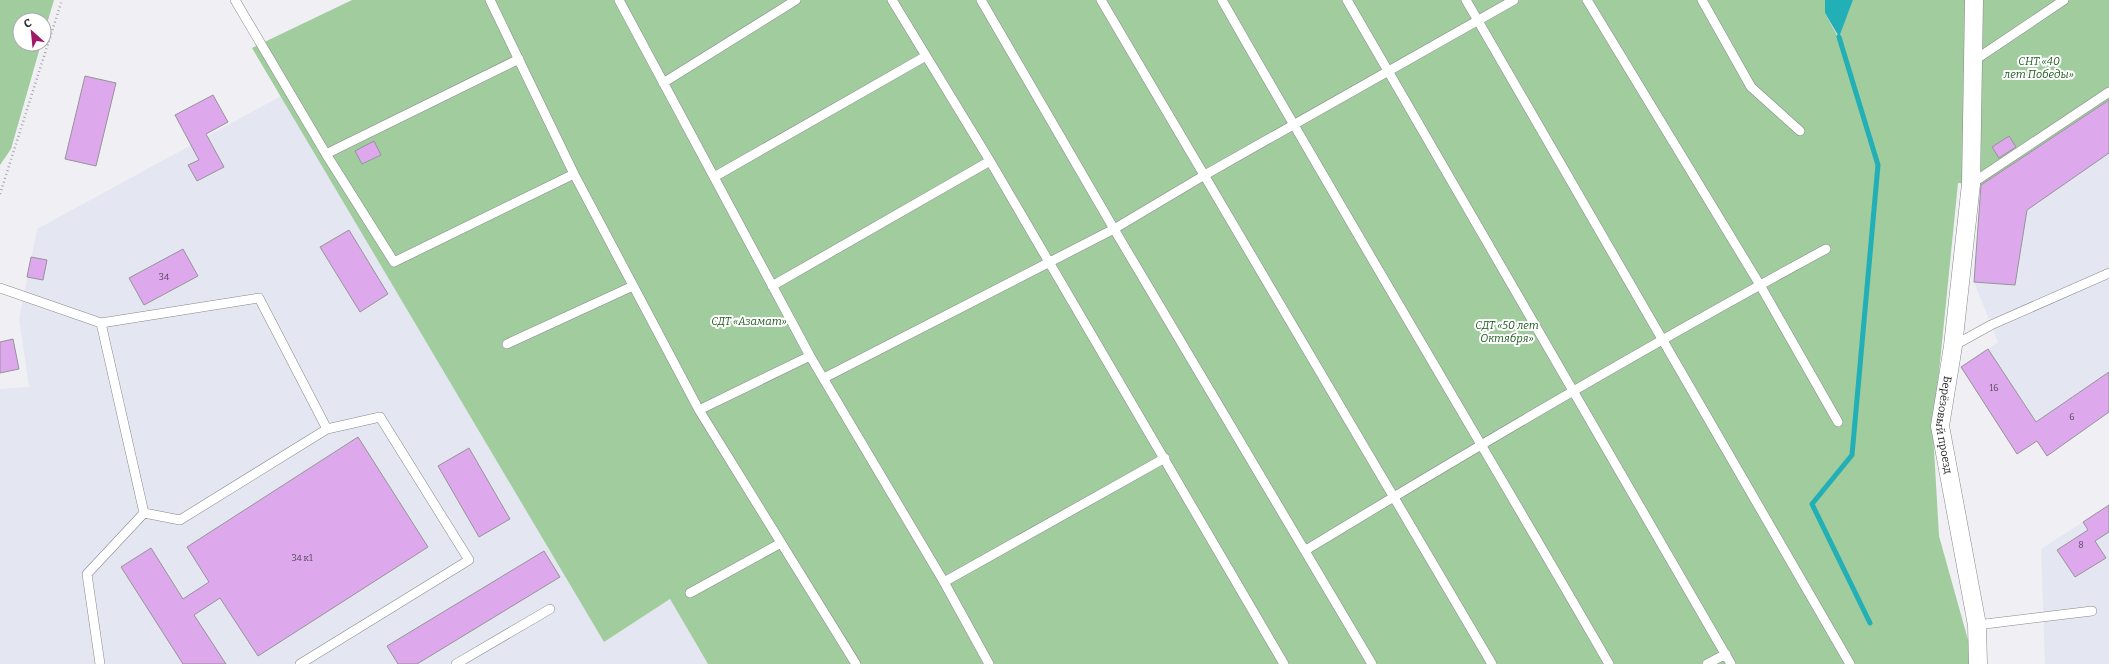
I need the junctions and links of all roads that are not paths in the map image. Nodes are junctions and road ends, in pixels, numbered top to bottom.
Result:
1 (235, 0) edge
2 (490, 0) edge
3 (618, 0) edge
4 (796, 0) edge
5 (892, 0) edge
6 (981, 0) edge
7 (1101, 0) edge
8 (1222, 0) edge
9 (1347, 0) edge
10 (1466, 0) edge
11 (1514, 0) edge
12 (1587, 0) edge
13 (1702, 0) edge
14 (1974, 0) edge
15 (2064, 0) edge
16 (1479, 21) junction
17 (926, 56) junction
18 (519, 59) junction
19 (1972, 62) junction
20 (1388, 72) junction
21 (663, 83) junction
22 (2109, 92) edge
23 (1293, 125) junction
24 (1800, 131) dead end
25 (326, 154) junction
26 (990, 161) junction
27 (574, 174) junction
28 (1203, 176) junction
29 (714, 177) junction
30 (1971, 184) junction
31 (1114, 229) junction
32 (1826, 249) dead end
33 (1049, 262) junction
34 (2109, 273) edge
35 (1760, 285) junction
36 (633, 286) junction
37 (772, 286) junction
38 (0, 288) edge
39 (101, 323) junction
40 (1662, 339) junction
41 (506, 344) dead end
42 (1953, 346) junction
43 (810, 356) junction
44 (824, 378) junction
45 (1572, 392) junction
46 (699, 410) junction
47 (1838, 422) dead end
48 (327, 429) junction
49 (1482, 443) junction
50 (1165, 458) junction
51 (1395, 496) junction
52 (144, 513) junction
53 (781, 543) junction
54 (1306, 550) junction
55 (944, 582) junction
56 (690, 594) dead end
57 (550, 610) dead end
58 (2092, 611) dead end
59 (1978, 625) junction
60 (1726, 654) junction
61 (100, 664) edge
62 (300, 664) edge
63 (456, 664) edge
64 (856, 664) edge
65 (989, 664) edge
66 (1284, 664) edge
67 (1372, 664) edge
68 (1492, 664) edge
69 (1609, 664) edge
70 (1707, 664) edge
71 (1732, 664) edge
72 (1850, 664) edge
73 (1978, 664) edge

1 - 25 lane
2 - 18 lane
3 - 21 lane
4 - 21 lane
5 - 17 lane
6 - 31 lane
7 - 28 lane
8 - 23 lane
9 - 20 lane
10 - 16 lane
11 - 16 lane
12 - 35 lane
13 - 24 lane
14 - 19 street, Берёзовый проезд
15 - 19 lane
16 - 20 lane
16 - 40 lane
17 - 26 lane
17 - 29 lane
18 - 25 lane
18 - 27 lane
19 - 30 street, Берёзовый проезд
20 - 23 lane
20 - 45 lane
21 - 29 lane
22 - 30 lane
23 - 28 lane
23 - 49 lane
25 - 27 lane
26 - 33 lane
26 - 37 lane
27 - 36 lane
28 - 31 lane
28 - 51 lane
29 - 37 lane
30 - 42 street, Берёзовый проезд
31 - 33 lane
31 - 54 lane
32 - 35 lane
33 - 44 lane
33 - 50 lane
34 - 42 lane
35 - 40 lane
35 - 47 lane
36 - 41 lane
36 - 46 lane
37 - 43 lane
38 - 39 lane
39 - 48 lane
39 - 52 lane
40 - 45 lane
40 - 72 lane
42 - 59 street, Берёзовый проезд
43 - 44 lane
43 - 46 lane
44 - 55 lane
45 - 49 lane
45 - 60 lane
46 - 53 lane
48 - 52 lane
48 - 62 lane
49 - 51 lane
49 - 69 lane
50 - 55 lane
50 - 66 lane
51 - 54 lane
51 - 68 lane
52 - 61 lane
53 - 56 lane
53 - 64 lane
54 - 67 lane
55 - 65 lane
57 - 63 lane
58 - 59 lane
59 - 73 street, Берёзовый проезд
60 - 70 lane
60 - 71 lane

